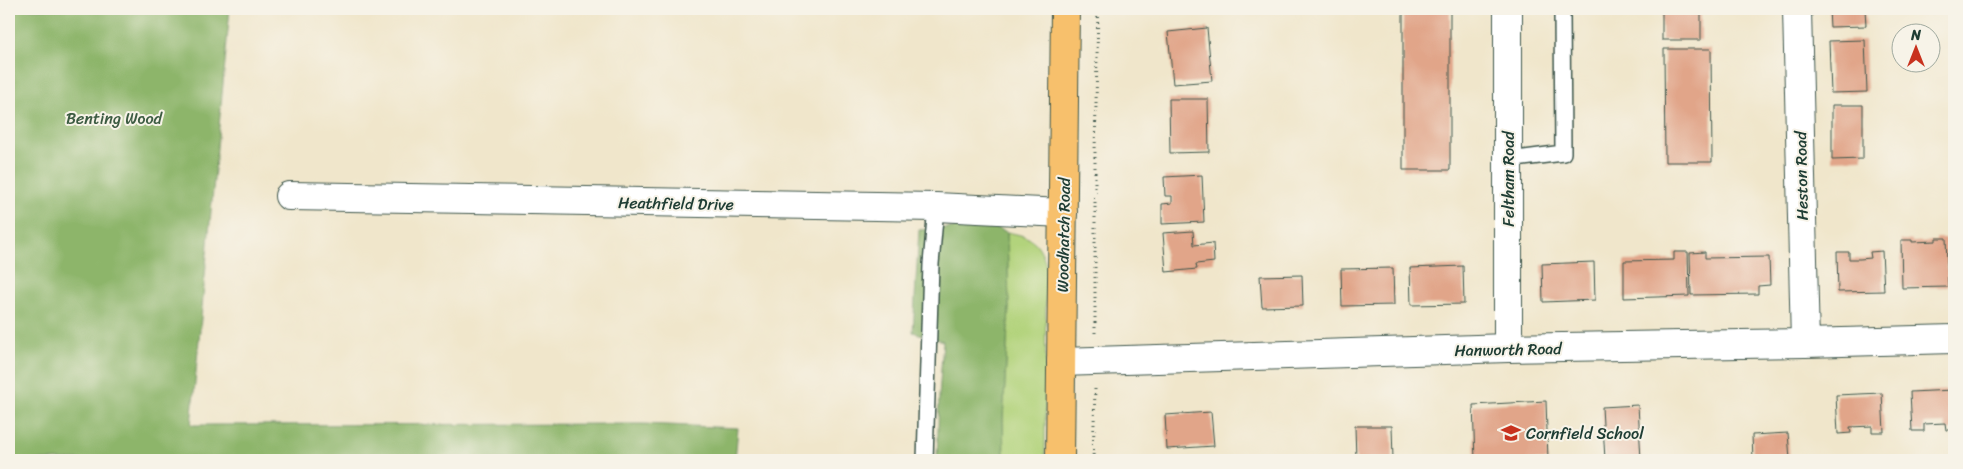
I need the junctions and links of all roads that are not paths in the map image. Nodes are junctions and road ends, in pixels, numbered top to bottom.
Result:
1 (1065, 9) edge
2 (1508, 9) edge
3 (1562, 9) edge
4 (1797, 9) edge
5 (1508, 160) junction
6 (289, 196) dead end
7 (936, 207) junction
8 (1063, 213) junction
9 (1954, 339) edge
10 (1804, 343) junction
11 (1508, 348) junction
12 (1061, 362) junction
13 (925, 460) edge
14 (1060, 460) edge

1 - 8 main road, Woodhatch Road
2 - 5 street, Feltham Road
3 - 5 lane
4 - 10 street, Heston Road
5 - 11 street, Feltham Road
6 - 7 street, Heathfield Drive
7 - 8 street, Heathfield Drive
7 - 13 lane
8 - 12 main road, Woodhatch Road
9 - 10 street, Hanworth Road
10 - 11 street, Hanworth Road
11 - 12 street, Hanworth Road
12 - 14 main road, Woodhatch Road

